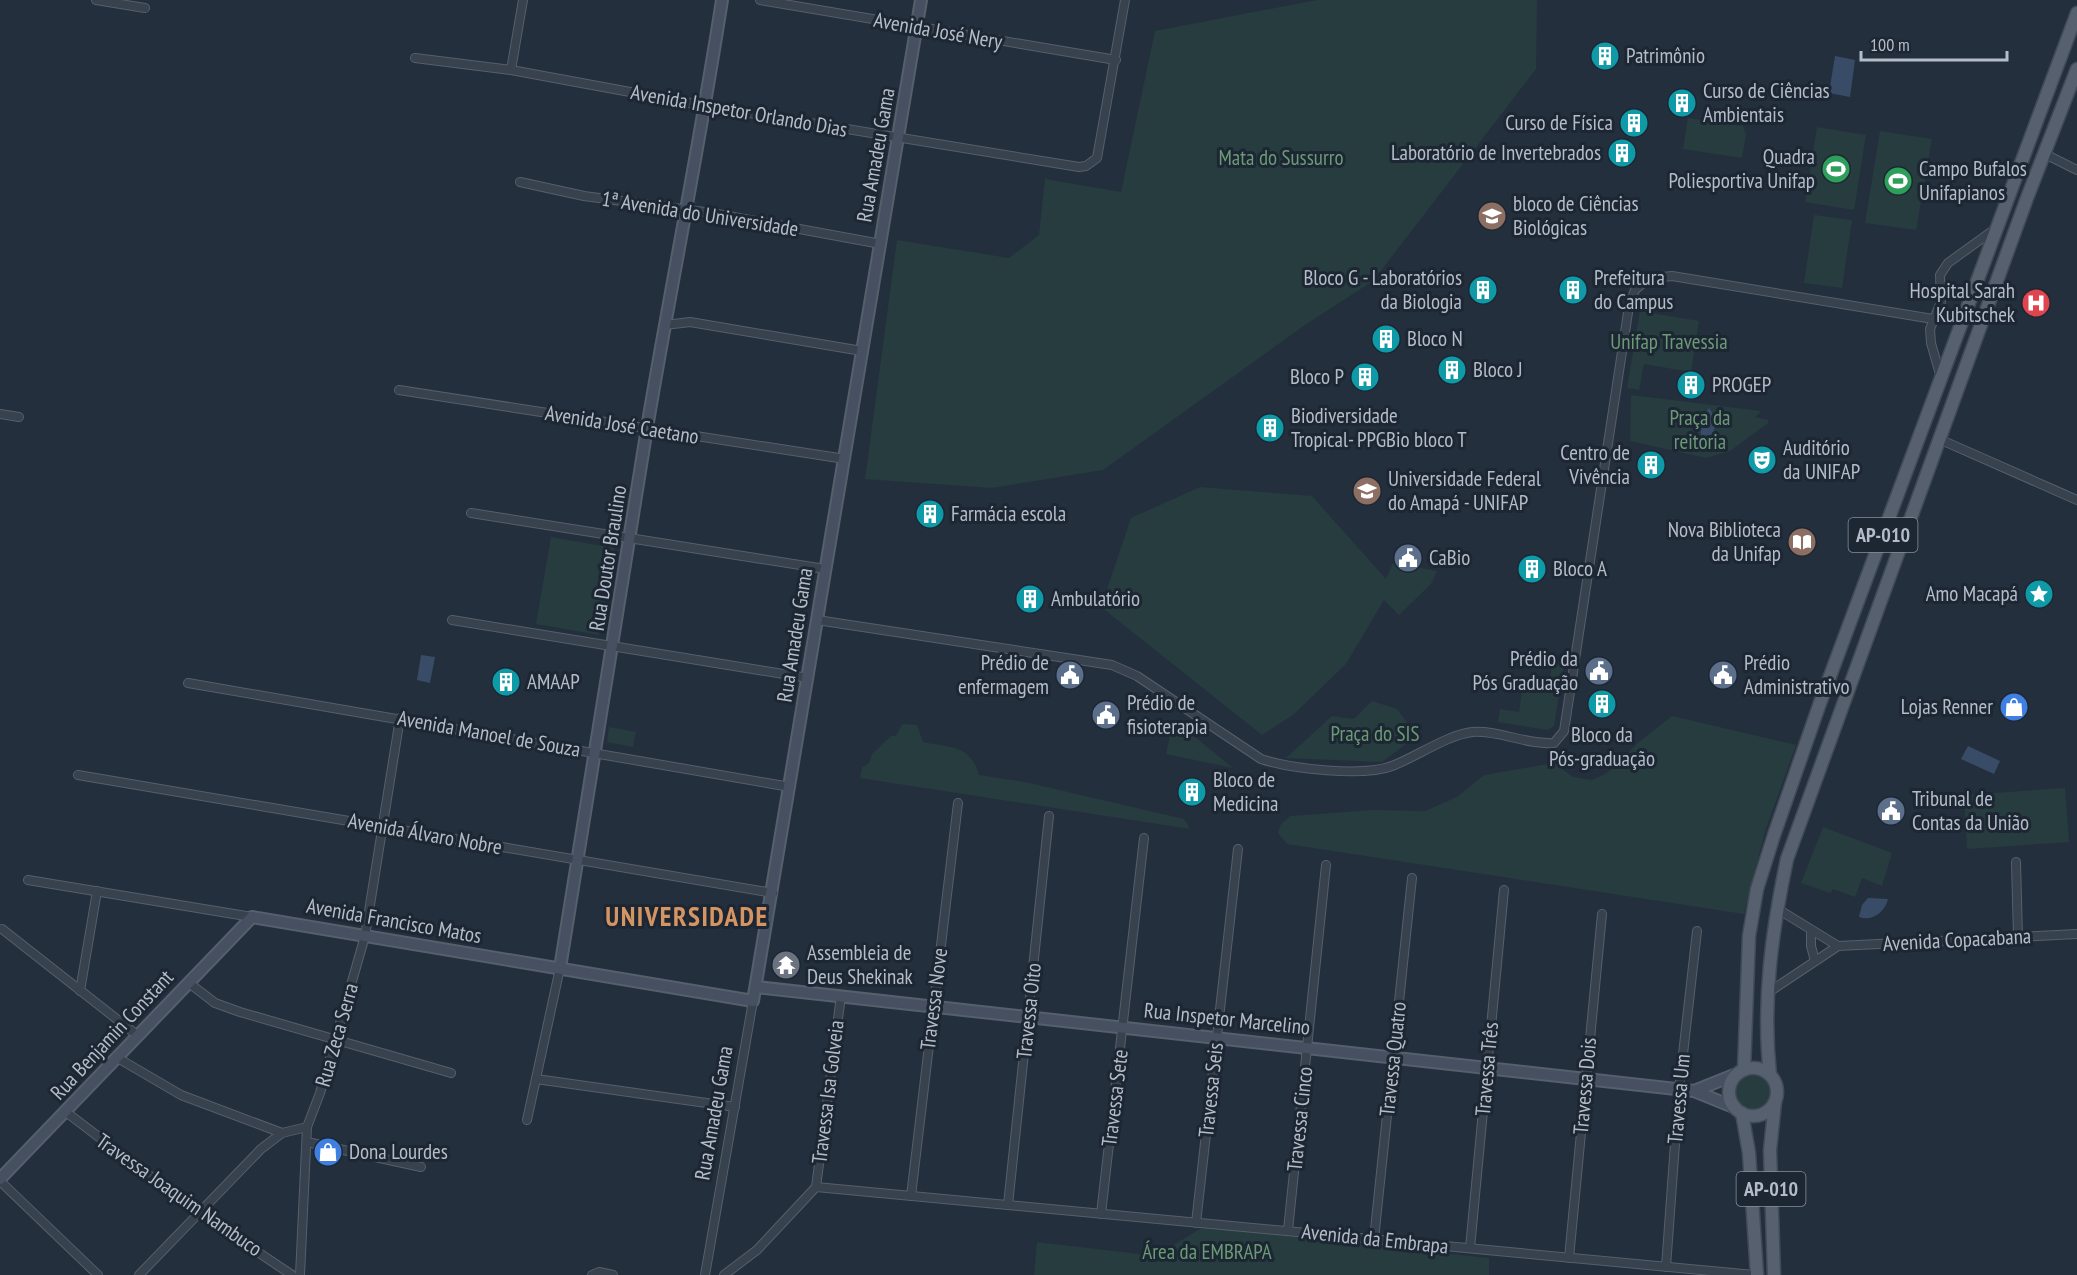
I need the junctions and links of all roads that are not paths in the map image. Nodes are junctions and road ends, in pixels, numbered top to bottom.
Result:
1 (96, 0) edge
2 (523, 0) edge
3 (722, 0) edge
4 (760, 0) edge
5 (921, 0) edge
6 (1125, 0) edge
7 (145, 8) dead end
8 (2077, 13) edge
9 (916, 28) junction
10 (415, 58) dead end
11 (1116, 60) junction
12 (2077, 69) edge
13 (512, 70) junction
14 (705, 106) junction
15 (899, 138) junction
16 (2045, 154) junction
17 (2077, 170) edge
18 (520, 183) dead end
19 (687, 212) junction
20 (1998, 226) junction
21 (881, 244) junction
22 (1933, 319) junction
23 (665, 325) junction
24 (862, 351) junction
25 (1941, 379) junction
26 (399, 390) dead end
27 (0, 414) edge
28 (19, 417) dead end
29 (647, 429) junction
30 (1939, 439) junction
31 (845, 459) junction
32 (2077, 500) edge
33 (471, 513) dead end
34 (630, 538) junction
35 (825, 569) junction
36 (452, 620) dead end
37 (817, 620) junction
38 (614, 647) junction
39 (808, 678) junction
40 (188, 683) dead end
41 (400, 718) junction
42 (597, 753) junction
43 (78, 775) dead end
44 (790, 787) junction
45 (958, 803) dead end
46 (1049, 816) dead end
47 (382, 827) junction
48 (1144, 838) dead end
49 (1238, 849) dead end
50 (578, 860) junction
51 (2016, 862) dead end
52 (1326, 865) dead end
53 (1412, 878) dead end
54 (28, 880) dead end
55 (1504, 890) dead end
56 (97, 891) junction
57 (772, 893) junction
58 (1776, 908) junction
59 (1602, 914) dead end
60 (252, 917) junction
61 (2, 929) dead end
62 (1811, 930) junction
63 (1697, 931) dead end
64 (2077, 934) edge
65 (365, 936) junction
66 (2019, 937) junction
67 (1838, 946) junction
68 (1815, 961) junction
69 (560, 968) junction
70 (189, 983) junction
71 (756, 987) junction
72 (80, 991) junction
73 (1769, 992) junction
74 (841, 996) junction
75 (753, 1001) junction
76 (934, 1006) junction
77 (1028, 1017) junction
78 (1123, 1028) junction
79 (137, 1035) junction
80 (1216, 1038) junction
81 (336, 1039) junction
82 (1307, 1048) junction
83 (116, 1057) junction
84 (1393, 1057) junction
85 (1487, 1068) junction
86 (1741, 1071) junction
87 (451, 1073) dead end
88 (1770, 1075) junction
89 (536, 1079) junction
90 (1586, 1079) junction
91 (1679, 1089) junction
92 (1694, 1091) junction
93 (1774, 1102) junction
94 (735, 1107) junction
95 (1739, 1110) junction
96 (66, 1112) junction
97 (528, 1120) dead end
98 (307, 1127) junction
99 (282, 1133) junction
100 (307, 1142) junction
101 (421, 1167) dead end
102 (0, 1180) edge
103 (816, 1187) junction
104 (911, 1196) junction
105 (1008, 1205) junction
106 (200, 1211) junction
107 (1101, 1214) junction
108 (1196, 1223) junction
109 (1288, 1230) junction
110 (1374, 1239) junction
111 (1470, 1248) junction
112 (1569, 1258) junction
113 (1666, 1267) junction
114 (98, 1275) edge
115 (139, 1275) edge
116 (292, 1275) edge
117 (300, 1275) edge
118 (592, 1275) edge
119 (613, 1275) edge
120 (705, 1275) edge
121 (724, 1275) edge
122 (1756, 1275) edge
123 (1774, 1275) edge

1 - 7 street
2 - 13 street
3 - 14 street, Rua Doutor Braulino
4 - 9 street, Avenida José Nery
5 - 9 street, Rua Amadeu Gama
6 - 11 street
8 - 20 main road, AP-010
9 - 11 street, Avenida José Nery
9 - 15 street, Rua Amadeu Gama
10 - 13 street, Avenida Inspetor Orlando Dias
11 - 15 street, Avenida Inspetor Orlando Dias
12 - 16 main road, AP-010
13 - 14 street, Avenida Inspetor Orlando Dias
14 - 15 street, Avenida Inspetor Orlando Dias
14 - 19 street, Rua Doutor Braulino
15 - 21 street, Rua Amadeu Gama
16 - 17 street
16 - 30 main road, AP-010
18 - 19 street, 1ª Avenida do Universidade
19 - 21 street, 1ª Avenida do Universidade
19 - 23 street, Rua Doutor Braulino
20 - 22 street
20 - 25 main road, AP-010
21 - 24 street, Rua Amadeu Gama
22 - 25 street
22 - 37 street
23 - 24 street
23 - 29 street, Rua Doutor Braulino
24 - 31 street, Rua Amadeu Gama
25 - 86 main road, AP-010
26 - 29 street, Avenida José Caetano
27 - 28 street
29 - 31 street, Avenida José Caetano
29 - 34 street, Rua Doutor Braulino
30 - 32 street
30 - 58 main road, AP-010
31 - 35 street, Rua Amadeu Gama
33 - 34 street
34 - 35 street
34 - 38 street, Rua Doutor Braulino
35 - 37 street, Rua Amadeu Gama
36 - 38 street
37 - 39 street, Rua Amadeu Gama
38 - 39 street
38 - 42 street, Rua Doutor Braulino
39 - 44 street, Rua Amadeu Gama
40 - 41 street, Avenida Manoel de Souza
41 - 42 street, Avenida Manoel de Souza
41 - 47 street, Rua Zeca Serra
42 - 44 street, Avenida Manoel de Souza
42 - 50 street, Rua Doutor Braulino
43 - 47 street, Avenida Álvaro Nobre
44 - 57 street, Rua Amadeu Gama
45 - 76 street, Travessa Nove
46 - 77 street, Travessa Oito
47 - 50 street, Avenida Álvaro Nobre
47 - 65 street, Rua Zeca Serra
48 - 78 street, Travessa Sete
49 - 80 street, Travessa Seis
50 - 57 street, Avenida Álvaro Nobre
50 - 69 street, Rua Doutor Braulino
51 - 66 street
52 - 82 street, Travessa Cinco
53 - 84 street, Travessa Quatro
54 - 56 street, Avenida Francisco Matos
55 - 85 street, Travessa Três
56 - 60 street, Avenida Francisco Matos
56 - 72 street
57 - 71 street, Rua Amadeu Gama
58 - 62 street
58 - 73 main road, AP-010
59 - 90 street, Travessa Dois
60 - 65 street, Avenida Francisco Matos
60 - 70 street, Rua Benjamin Constant
61 - 72 street
62 - 67 street
62 - 68 street
63 - 91 street, Travessa Um
64 - 66 street, Avenida Copacabana
65 - 69 street, Avenida Francisco Matos
65 - 81 street, Rua Zeca Serra
66 - 67 street, Avenida Copacabana
67 - 68 street
68 - 73 street
69 - 75 street, Avenida Francisco Matos
69 - 89 street, Rua Doutor Braulino
70 - 79 street, Rua Benjamin Constant
70 - 81 street
71 - 74 street, Rua Inspetor Marcelino
71 - 75 street, Rua Amadeu Gama
72 - 79 street
73 - 88 main road, AP-010
74 - 76 street, Rua Inspetor Marcelino
74 - 103 street, Travessa Isa Golveia
75 - 94 street, Rua Amadeu Gama
76 - 77 street, Rua Inspetor Marcelino
76 - 104 street, Travessa Nove
77 - 78 street, Rua Inspetor Marcelino
77 - 105 street, Travessa Oito
78 - 80 street, Rua Inspetor Marcelino
78 - 107 street, Travessa Sete
79 - 83 street, Rua Benjamin Constant
80 - 82 street, Rua Inspetor Marcelino
80 - 108 street, Travessa Seis
81 - 87 street
81 - 98 street, Rua Zeca Serra
82 - 84 street, Rua Inspetor Marcelino
82 - 109 street, Travessa Cinco
83 - 96 street, Rua Benjamin Constant
83 - 99 street
84 - 85 street, Rua Inspetor Marcelino
84 - 110 street, Travessa Quatro
85 - 90 street, Rua Inspetor Marcelino
85 - 111 street, Travessa Três
86 - 88 main road
86 - 92 street, Rua Inspetor Marcelino
86 - 95 main road, AP-010
88 - 93 main road, AP-010
89 - 94 street
89 - 97 street, Rua Doutor Braulino
90 - 91 street, Rua Inspetor Marcelino
90 - 112 street, Travessa Dois
91 - 92 street, Rua Inspetor Marcelino
91 - 113 street, Travessa Um
92 - 95 street, Rua Inspetor Marcelino
93 - 95 main road
93 - 123 main road, AP-010
94 - 120 street, Rua Amadeu Gama
95 - 122 main road, AP-010
96 - 102 street, Rua Benjamin Constant
96 - 106 street, Travessa Joaquim Nambuco
98 - 99 street
98 - 100 street, Rua Zeca Serra
99 - 106 street
100 - 101 street
100 - 117 street, Rua Zeca Serra
102 - 114 street
103 - 104 street, Avenida da Embrapa
103 - 121 street
104 - 105 street, Avenida da Embrapa
105 - 107 street, Avenida da Embrapa
106 - 115 street
106 - 116 street, Travessa Joaquim Nambuco
107 - 108 street, Avenida da Embrapa
108 - 109 street, Avenida da Embrapa
109 - 110 street, Avenida da Embrapa
110 - 111 street, Avenida da Embrapa
111 - 112 street, Avenida da Embrapa
112 - 113 street, Avenida da Embrapa
113 - 122 street, Avenida da Embrapa
118 - 119 street

